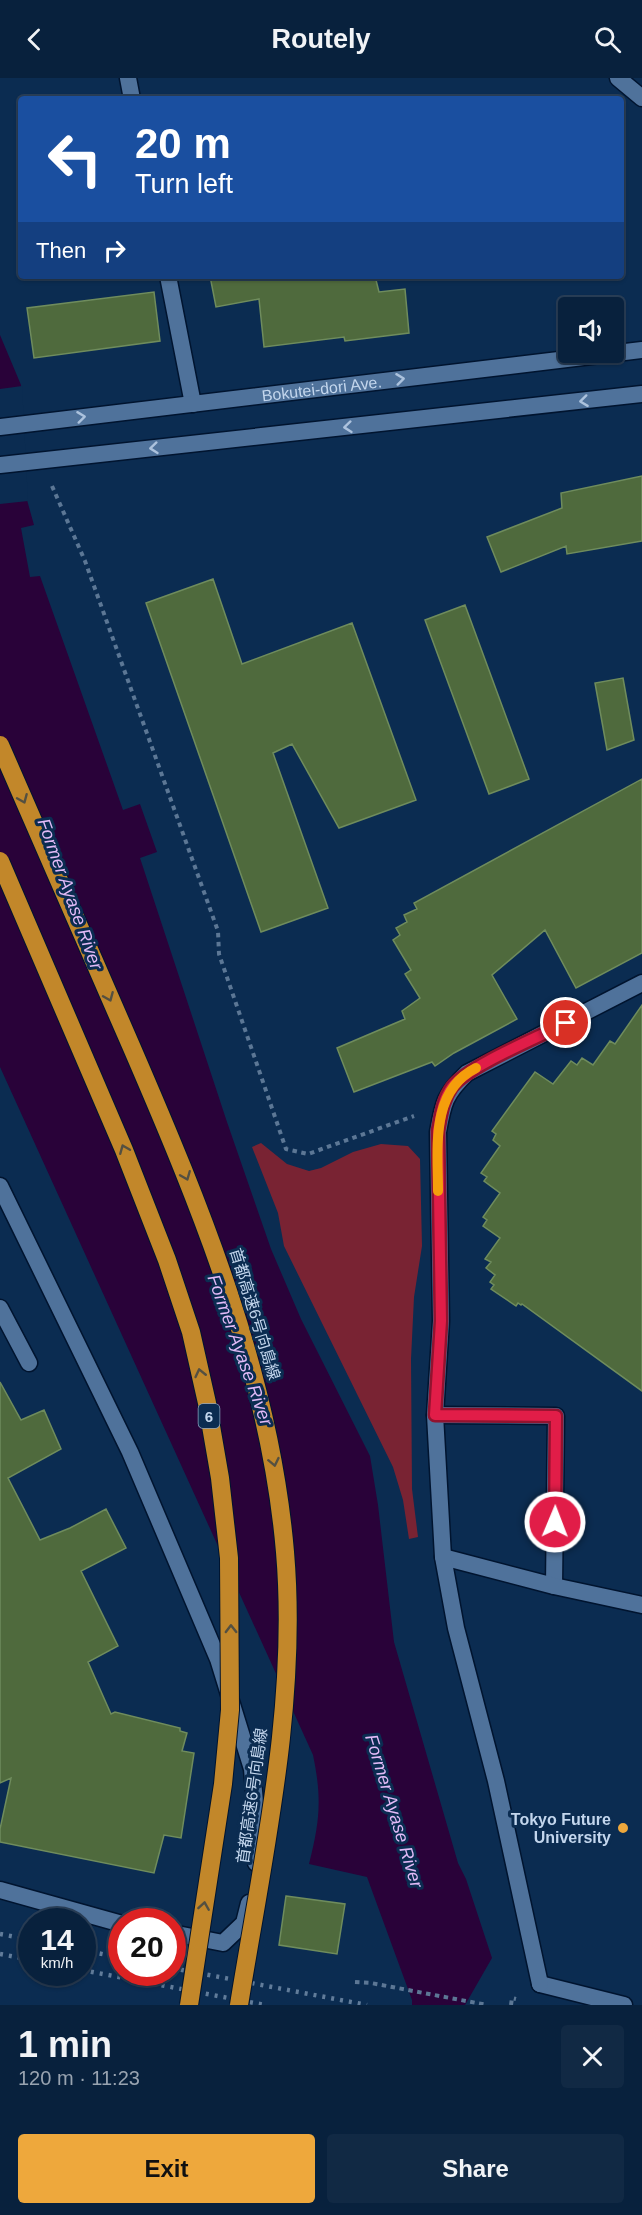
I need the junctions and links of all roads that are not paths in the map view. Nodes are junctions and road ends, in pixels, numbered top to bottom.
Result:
1 (128, 78) edge
2 (618, 78) edge
3 (131, 96) edge
4 (642, 98) edge
5 (169, 279) edge
6 (642, 350) edge
7 (642, 394) edge
8 (193, 404) junction
9 (0, 427) edge
10 (0, 465) edge
11 (0, 745) edge
12 (0, 861) edge
13 (642, 983) edge
14 (0, 1186) edge
15 (0, 1308) edge
16 (29, 1363) dead end
17 (435, 1415) junction
18 (443, 1557) junction
19 (554, 1586) junction
20 (642, 1605) edge
21 (0, 1890) edge
22 (108, 1920) edge
23 (186, 1936) edge
24 (189, 2005) edge
25 (239, 2005) edge
26 (624, 2005) edge

1 - 3 street
2 - 4 street
5 - 8 street
8 -> 6 street, Bokutei-dori Ave.
7 -> 10 street
9 -> 8 street, Bokutei-dori Ave.
11 -> 25 highway, 首都高速6号向島線, bridge
24 -> 12 highway, 首都高速6号向島線 / 6, bridge
13 - 17 street
14 - 23 street
15 - 16 street
17 - 18 street
17 - 19 street
18 - 19 street
18 - 26 street
19 - 20 street
21 - 22 street

